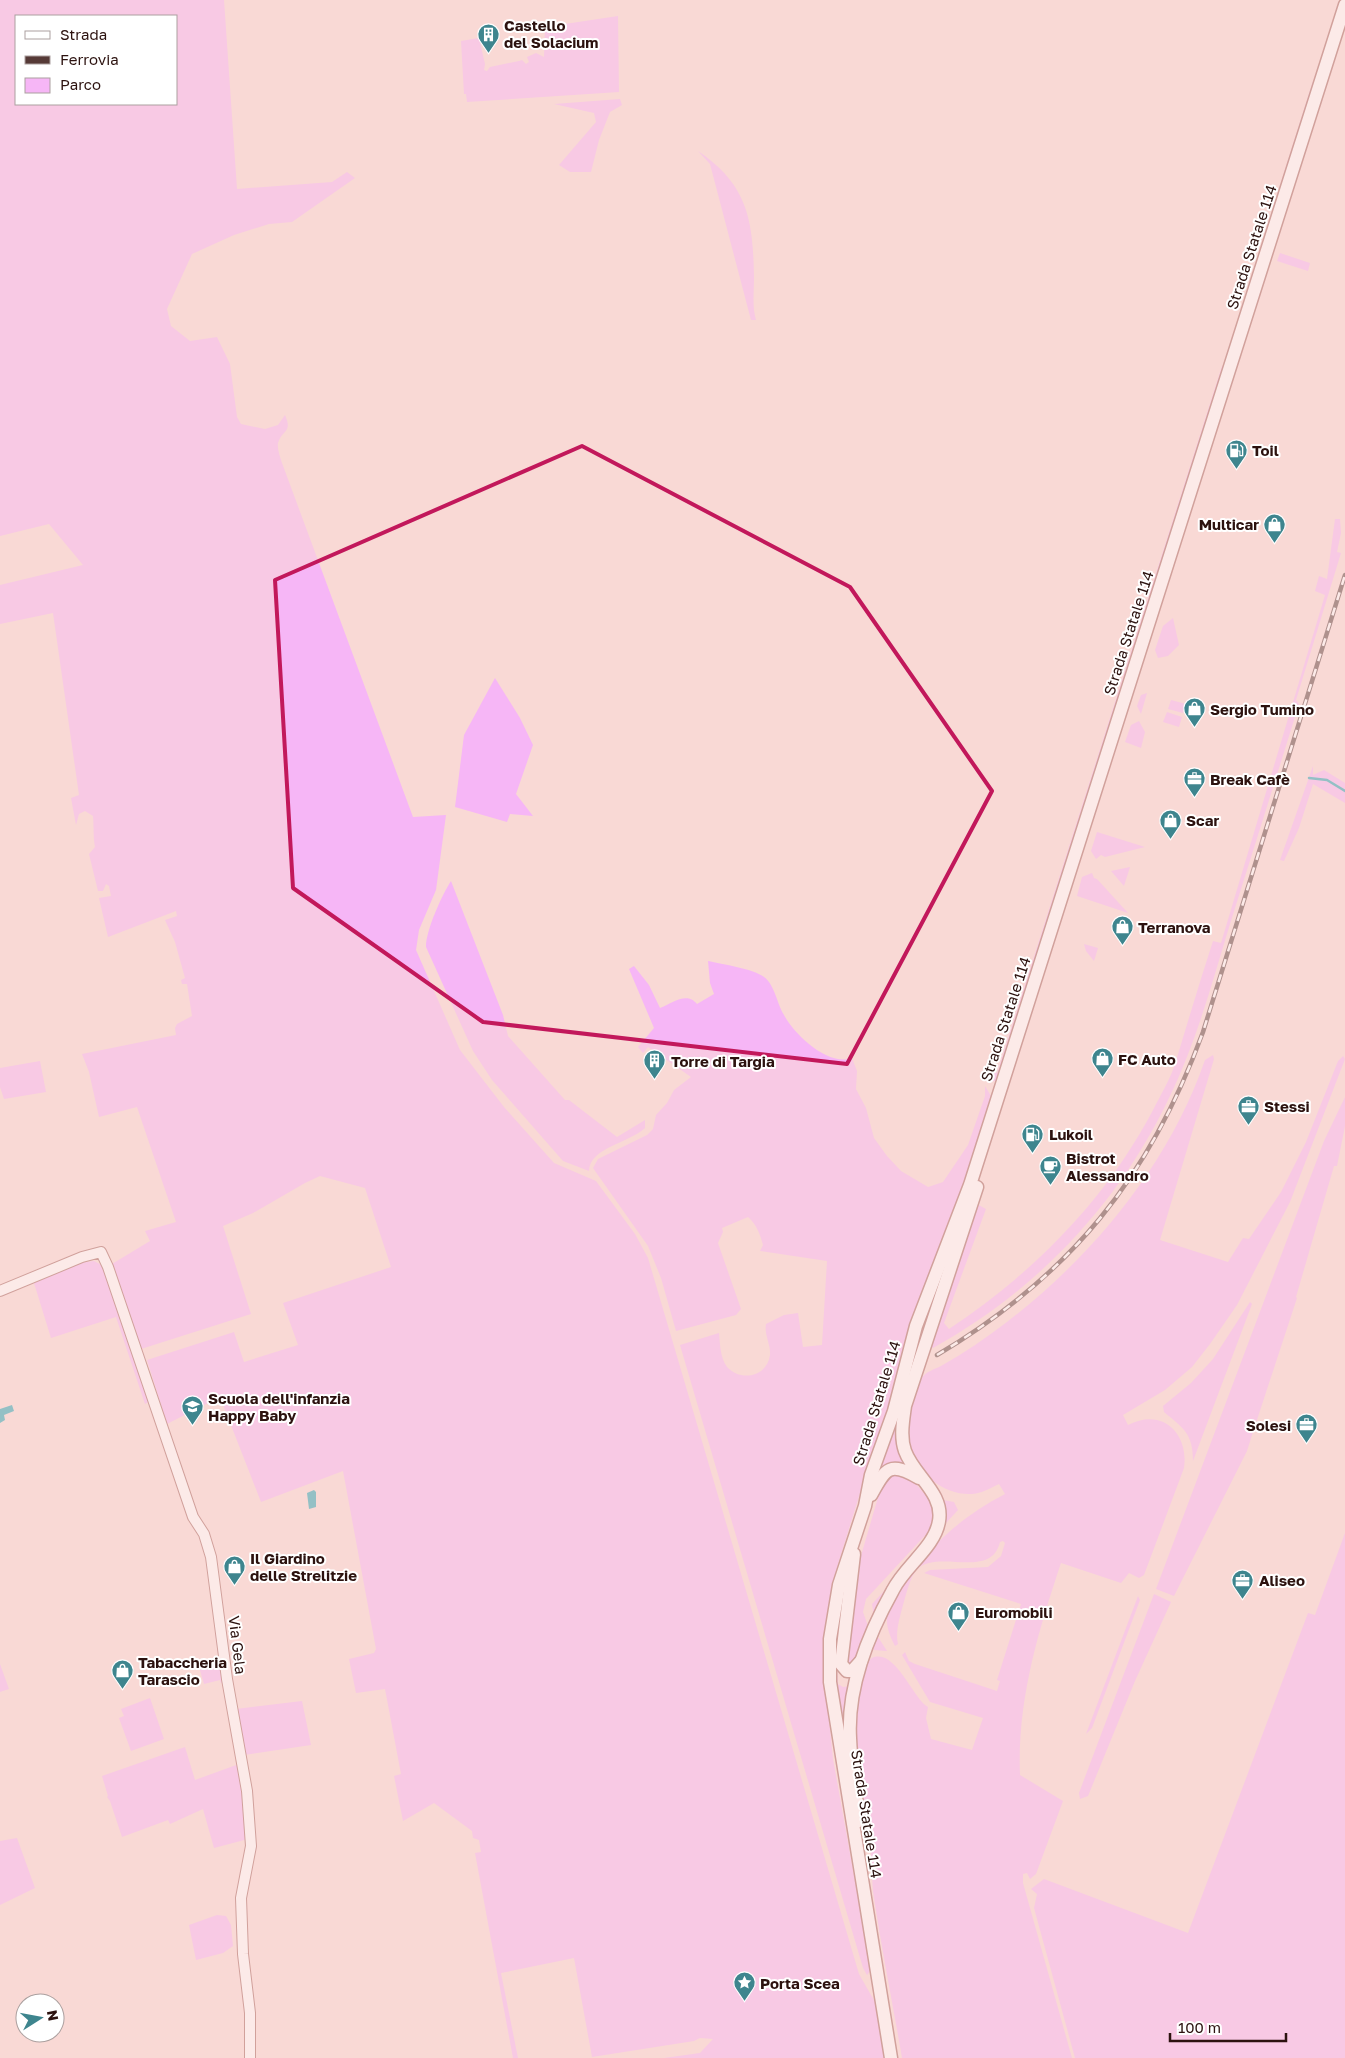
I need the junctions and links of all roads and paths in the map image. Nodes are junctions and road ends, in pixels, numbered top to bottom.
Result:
1 (1345, 5) edge
2 (1345, 28) edge
3 (0, 1291) edge
4 (919, 1478) junction
5 (865, 1506) junction
6 (856, 1536) junction
7 (862, 1660) junction
8 (250, 2058) edge
9 (891, 2058) edge
10 (897, 2058) edge

1 - 5 main road, Strada Statale 114
2 - 4 main road, Strada Statale 114
3 - 8 street, Via Gela
4 - 5 main road
4 - 7 main road, Strada Statale 114
5 - 6 main road, Strada Statale 114
6 - 7 main road
6 - 9 main road, Strada Statale 114
7 - 10 main road, Strada Statale 114

